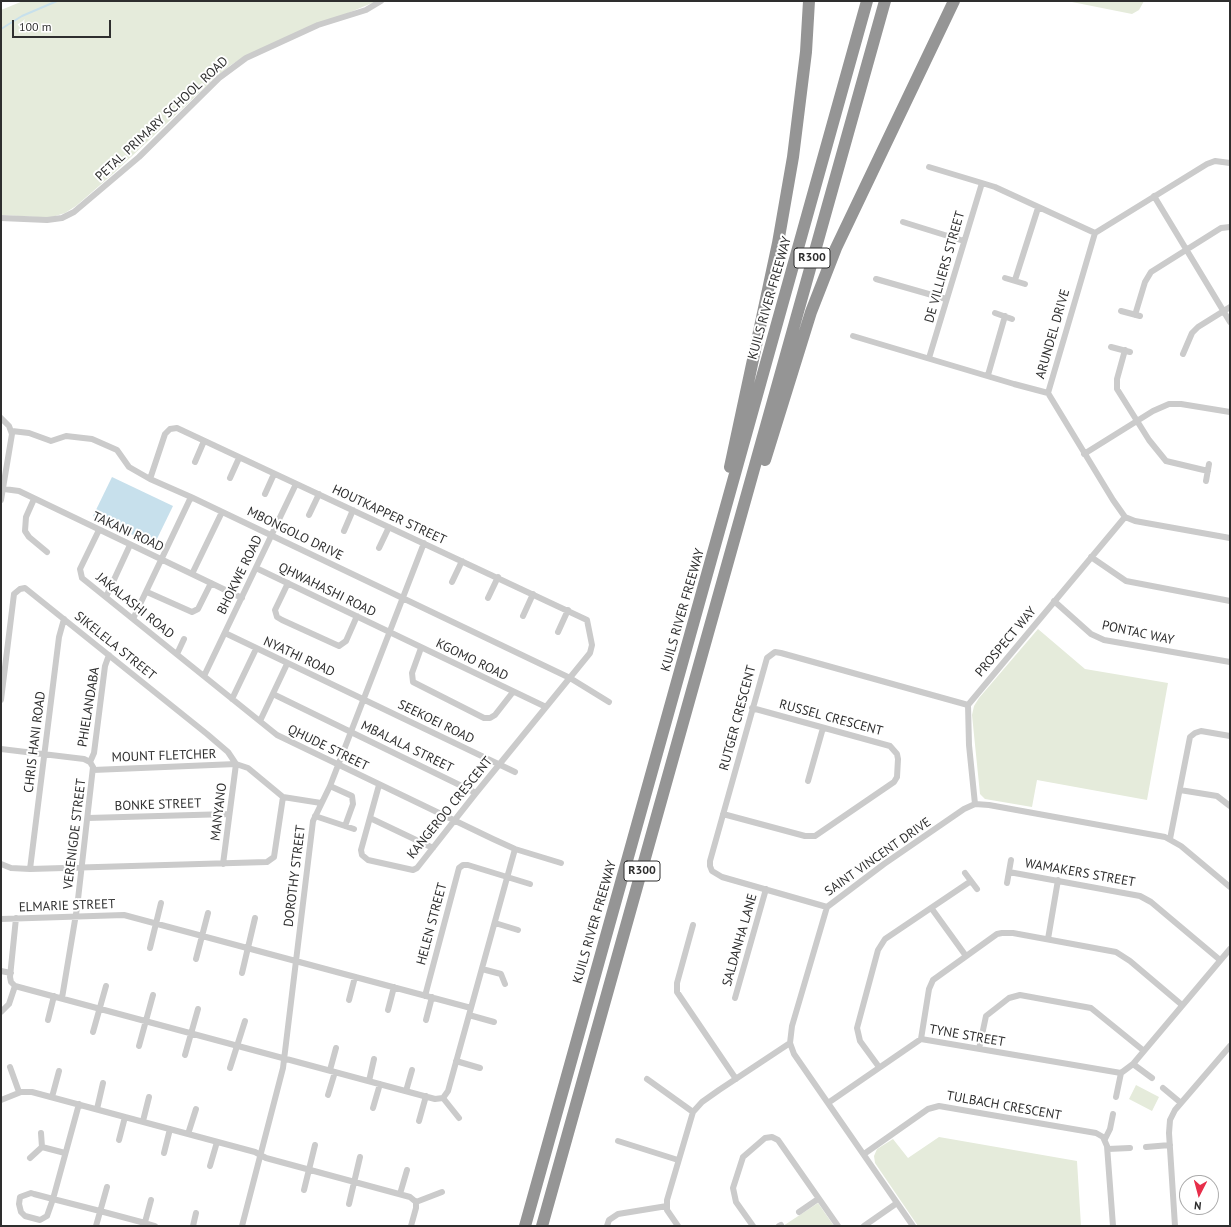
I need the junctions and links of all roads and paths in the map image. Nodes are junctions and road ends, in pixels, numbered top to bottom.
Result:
1 (381, 1) edge
2 (809, 1) edge
3 (867, 1) edge
4 (885, 1) edge
5 (954, 1) edge
6 (1230, 163) edge
7 (929, 167) dead end
8 (982, 183) junction
9 (1154, 196) junction
10 (1038, 208) junction
11 (1, 218) edge
12 (902, 222) dead end
13 (1230, 226) edge
14 (1095, 233) junction
15 (964, 241) junction
16 (1186, 249) junction
17 (1005, 278) dead end
18 (876, 279) dead end
19 (1015, 280) junction
20 (1026, 284) dead end
21 (946, 299) junction
22 (1230, 307) edge
23 (1121, 311) dead end
24 (1223, 311) junction
25 (995, 313) dead end
26 (1005, 316) junction
27 (1012, 318) dead end
28 (1230, 322) edge
29 (853, 336) dead end
30 (1111, 347) dead end
31 (1183, 354) dead end
32 (929, 358) junction
33 (988, 375) junction
34 (1048, 393) junction
35 (1230, 412) edge
36 (1, 418) edge
37 (1137, 421) junction
38 (12, 431) junction
39 (204, 441) junction
40 (1084, 454) junction
41 (239, 458) junction
42 (195, 462) dead end
43 (1209, 464) dead end
44 (1208, 471) junction
45 (274, 474) junction
46 (230, 478) dead end
47 (150, 479) junction
48 (1206, 481) dead end
49 (296, 484) junction
50 (4, 489) junction
51 (265, 494) dead end
52 (319, 494) junction
53 (192, 497) junction
54 (34, 499) junction
55 (1, 500) edge
56 (353, 510) junction
57 (725, 510) junction
58 (222, 512) junction
59 (309, 515) dead end
60 (741, 516) junction
61 (1125, 517) junction
62 (389, 527) junction
63 (99, 530) junction
64 (344, 531) dead end
65 (272, 535) junction
66 (1230, 538) edge
67 (424, 543) junction
68 (130, 545) junction
69 (379, 548) dead end
70 (46, 552) dead end
71 (1091, 557) junction
72 (162, 560) junction
73 (462, 561) junction
74 (256, 568) junction
75 (192, 574) junction
76 (498, 577) junction
77 (452, 582) dead end
78 (211, 583) junction
79 (288, 583) junction
80 (147, 592) junction
81 (534, 594) junction
82 (106, 597) junction
83 (242, 598) junction
84 (402, 598) junction
85 (488, 598) dead end
86 (1054, 601) junction
87 (1230, 601) edge
88 (568, 610) junction
89 (357, 616) junction
90 (523, 616) dead end
91 (64, 619) junction
92 (133, 619) junction
93 (389, 632) junction
94 (558, 632) dead end
95 (224, 634) junction
96 (184, 639) dead end
97 (421, 648) junction
98 (256, 649) junction
99 (177, 654) junction
100 (109, 655) junction
101 (1230, 662) edge
102 (287, 664) junction
103 (204, 676) junction
104 (570, 678) junction
105 (513, 692) junction
106 (273, 694) junction
107 (232, 699) junction
108 (1, 700) edge
109 (363, 700) junction
110 (609, 702) dead end
111 (968, 705) junction
112 (546, 707) junction
113 (752, 708) junction
114 (260, 721) junction
115 (823, 728) junction
116 (350, 732) junction
117 (1230, 736) edge
118 (1, 749) edge
119 (44, 754) junction
120 (90, 762) junction
121 (236, 764) junction
122 (338, 765) junction
123 (499, 765) junction
124 (93, 770) junction
125 (515, 772) dead end
126 (808, 781) dead end
127 (379, 784) junction
128 (330, 786) junction
129 (1180, 790) junction
130 (476, 793) junction
131 (283, 797) junction
132 (321, 803) junction
133 (975, 804) junction
134 (1230, 806) edge
135 (229, 814) junction
136 (723, 814) junction
137 (315, 816) junction
138 (88, 818) junction
139 (370, 818) junction
140 (454, 821) junction
141 (345, 826) junction
142 (354, 829) dead end
143 (1170, 839) junction
144 (433, 848) junction
145 (515, 849) junction
146 (1011, 860) dead end
147 (561, 863) dead end
148 (1, 864) edge
149 (223, 864) junction
150 (81, 868) junction
151 (30, 869) junction
152 (1009, 872) junction
153 (965, 873) dead end
154 (507, 877) junction
155 (1058, 880) junction
156 (971, 881) junction
157 (1007, 883) dead end
158 (530, 884) dead end
159 (1230, 887) edge
160 (766, 889) junction
161 (977, 889) dead end
162 (161, 903) dead end
163 (827, 907) junction
164 (932, 909) junction
165 (208, 913) dead end
166 (75, 917) junction
167 (16, 918) junction
168 (255, 918) dead end
169 (1, 919) edge
170 (156, 923) junction
171 (495, 923) junction
172 (693, 925) dead end
173 (518, 930) dead end
174 (202, 936) junction
175 (1048, 939) junction
176 (150, 948) dead end
177 (248, 948) junction
178 (1230, 949) edge
179 (966, 956) junction
180 (196, 959) dead end
181 (1220, 960) junction
182 (296, 961) junction
183 (482, 969) junction
184 (1, 971) edge
185 (10, 973) junction
186 (242, 973) dead end
187 (355, 977) junction
188 (504, 984) dead end
189 (15, 986) junction
190 (106, 986) dead end
191 (394, 987) junction
192 (153, 995) dead end
193 (54, 996) junction
194 (425, 996) junction
195 (432, 997) junction
196 (62, 998) junction
197 (735, 998) dead end
198 (349, 1000) dead end
199 (1182, 1006) junction
200 (100, 1008) junction
201 (471, 1008) junction
202 (198, 1009) dead end
203 (388, 1010) dead end
204 (1, 1012) edge
205 (469, 1015) junction
206 (48, 1020) dead end
207 (426, 1020) dead end
208 (146, 1021) junction
209 (245, 1022) dead end
210 (494, 1022) dead end
211 (93, 1032) dead end
212 (191, 1033) junction
213 (921, 1038) junction
214 (790, 1044) junction
215 (237, 1045) junction
216 (139, 1046) dead end
217 (1230, 1046) edge
218 (336, 1048) dead end
219 (979, 1049) junction
220 (1144, 1051) junction
221 (185, 1055) dead end
222 (285, 1058) junction
223 (374, 1059) dead end
224 (456, 1061) junction
225 (1133, 1064) junction
226 (10, 1067) dead end
227 (879, 1067) junction
228 (230, 1068) dead end
229 (480, 1068) dead end
230 (412, 1070) dead end
231 (59, 1071) dead end
232 (332, 1071) junction
233 (1121, 1073) junction
234 (1152, 1078) dead end
235 (647, 1079) dead end
236 (736, 1079) junction
237 (369, 1081) junction
238 (103, 1083) dead end
239 (380, 1084) junction
240 (1163, 1088) dead end
241 (406, 1091) junction
242 (19, 1092) junction
243 (328, 1095) dead end
244 (426, 1096) junction
245 (1116, 1096) dead end
246 (52, 1097) junction
247 (150, 1097) dead end
248 (443, 1098) junction
249 (1, 1100) edge
250 (828, 1103) junction
251 (1181, 1103) junction
252 (79, 1104) junction
253 (373, 1108) dead end
254 (97, 1109) junction
255 (196, 1109) dead end
256 (693, 1112) junction
257 (1113, 1114) dead end
258 (125, 1117) junction
259 (459, 1118) dead end
260 (419, 1121) dead end
261 (143, 1122) junction
262 (170, 1129) junction
263 (41, 1133) dead end
264 (188, 1134) junction
265 (1105, 1139) junction
266 (119, 1140) dead end
267 (618, 1141) dead end
268 (217, 1142) junction
269 (315, 1145) dead end
270 (1170, 1145) junction
271 (42, 1147) junction
272 (1146, 1147) dead end
273 (1130, 1148) dead end
274 (1108, 1149) junction
275 (65, 1153) junction
276 (164, 1153) dead end
277 (864, 1154) junction
278 (261, 1155) junction
279 (30, 1158) dead end
280 (360, 1158) dead end
281 (678, 1160) junction
282 (210, 1166) dead end
283 (309, 1170) junction
284 (407, 1170) dead end
285 (354, 1182) junction
286 (106, 1187) dead end
287 (304, 1190) dead end
288 (442, 1192) dead end
289 (400, 1194) junction
290 (53, 1199) junction
291 (818, 1199) junction
292 (151, 1200) dead end
293 (416, 1202) junction
294 (349, 1204) dead end
295 (897, 1204) junction
296 (667, 1206) junction
297 (100, 1211) junction
298 (799, 1212) dead end
299 (196, 1213) dead end
300 (144, 1225) edge
301 (96, 1226) edge
302 (154, 1226) edge
303 (193, 1226) edge
304 (242, 1226) edge
305 (411, 1226) edge
306 (525, 1226) edge
307 (542, 1226) edge
308 (607, 1226) edge
309 (678, 1226) edge
310 (753, 1226) edge
311 (838, 1226) edge
312 (864, 1226) edge
313 (913, 1226) edge
314 (1113, 1226) edge
315 (1175, 1226) edge

1 - 11 street, PETAL PRIMARY SCHOOL ROAD
2 - 57 highway
3 - 57 highway, KUILS RIVER FREEWAY / R300
4 - 60 highway, R300
5 - 60 highway
6 - 9 street
7 - 8 street
8 - 10 street
8 - 15 street, DE VILLIERS STREET
9 - 14 street
9 - 16 street
10 - 14 street
10 - 19 street
12 - 15 street
13 - 16 street
14 - 34 street, ARUNDEL DRIVE
15 - 21 street, DE VILLIERS STREET
16 - 23 street
16 - 24 street
17 - 19 street
18 - 21 street
19 - 20 street
21 - 32 street, DE VILLIERS STREET
22 - 24 street
24 - 28 street
24 - 31 street
25 - 26 street
26 - 27 street
26 - 33 street
29 - 32 street
30 - 37 street
32 - 33 street
33 - 34 street
34 - 40 street, ARUNDEL DRIVE
35 - 37 street
36 - 38 street
37 - 40 street
37 - 44 street
38 - 47 street, MBONGOLO DRIVE
38 - 50 street
39 - 41 street, HOUTKAPPER STREET
39 - 42 street
39 - 47 street, HOUTKAPPER STREET
40 - 61 street, ARUNDEL DRIVE
41 - 45 street, HOUTKAPPER STREET
41 - 46 street
43 - 44 street
44 - 48 street
45 - 49 street, HOUTKAPPER STREET
45 - 51 street
47 - 53 street, MBONGOLO DRIVE
49 - 52 street, HOUTKAPPER STREET
49 - 65 street, BHOKWE ROAD
50 - 54 street, TAKANI ROAD
50 - 55 street
52 - 56 street, HOUTKAPPER STREET
52 - 59 street
53 - 58 street, MBONGOLO DRIVE
53 - 72 street
54 - 63 street, TAKANI ROAD
54 - 70 street
56 - 62 street, HOUTKAPPER STREET
56 - 64 street
57 - 306 highway, KUILS RIVER FREEWAY / R300
58 - 65 street, MBONGOLO DRIVE
58 - 75 street
60 - 307 highway, R300
61 - 66 street
61 - 71 street, PROSPECT WAY
62 - 67 street, HOUTKAPPER STREET
62 - 69 street
63 - 68 street, TAKANI ROAD
63 - 82 street, JAKALASHI ROAD
65 - 74 street, BHOKWE ROAD
65 - 84 street, MBONGOLO DRIVE
67 - 73 street, HOUTKAPPER STREET
67 - 84 street, DOROTHY STREET
68 - 72 street, TAKANI ROAD
68 - 82 street
71 - 86 street, PROSPECT WAY
71 - 87 street
72 - 75 street, TAKANI ROAD
72 - 80 street
73 - 76 street, HOUTKAPPER STREET
73 - 77 street
74 - 79 street, QHWAHASHI ROAD
74 - 83 street, BHOKWE ROAD
75 - 78 street, TAKANI ROAD
76 - 81 street, HOUTKAPPER STREET
76 - 85 street
78 - 80 street
78 - 83 street, TAKANI ROAD
79 - 89 street, QHWAHASHI ROAD
79 - 89 street
80 - 92 street
81 - 88 street, HOUTKAPPER STREET
81 - 90 street
82 - 92 street, JAKALASHI ROAD
83 - 95 street, BHOKWE ROAD
84 - 93 street, DOROTHY STREET
84 - 104 street, MBONGOLO DRIVE
86 - 101 street, PONTAC WAY
86 - 111 street, PROSPECT WAY
88 - 94 street
88 - 104 street, HOUTKAPPER STREET
89 - 93 street, QHWAHASHI ROAD
91 - 100 street, SIKELELA STREET
91 - 108 street, SIKELELA STREET
91 - 119 street, CHRIS HANI ROAD
92 - 99 street, JAKALASHI ROAD
93 - 97 street, KGOMO ROAD
93 - 109 street, DOROTHY STREET
95 - 98 street, NYATHI ROAD
95 - 103 street, BHOKWE ROAD
96 - 99 street, JAKALASHI ROAD
97 - 105 street, KGOMO ROAD
97 - 105 street
98 - 102 street, NYATHI ROAD
98 - 107 street
99 - 103 street, JAKALASHI ROAD
100 - 120 street, PHIELANDABA
100 - 121 street, SIKELELA STREET
102 - 106 street
102 - 109 street, NYATHI ROAD
103 - 107 street, QHUDE STREET
104 - 110 street, MBONGOLO DRIVE
104 - 112 street, KANGEROO CRESCENT
105 - 112 street, KGOMO ROAD
106 - 114 street
106 - 116 street, MBALALA STREET
107 - 114 street, QHUDE STREET
109 - 116 street, DOROTHY STREET
109 - 123 street, SEEKOEI ROAD
111 - 113 street, RUTGER CRESCENT
111 - 133 street
112 - 123 street, KANGEROO CRESCENT
113 - 115 street, RUSSEL CRESCENT
113 - 136 street, RUTGER CRESCENT
114 - 122 street, QHUDE STREET
115 - 126 street
115 - 136 street, RUSSEL CRESCENT
116 - 122 street, DOROTHY STREET
116 - 130 street, MBALALA STREET
117 - 129 street
118 - 119 street, VERENIGDE STREET
119 - 120 street, VERENIGDE STREET
119 - 151 street, CHRIS HANI ROAD
120 - 124 street, VERENIGDE STREET
121 - 124 street, MOUNT FLETCHER
121 - 131 street, SIKELELA STREET
121 - 135 street, MANYANO
122 - 127 street, QHUDE STREET
122 - 128 street, DOROTHY STREET
123 - 125 street, SEEKOEI ROAD
123 - 130 street, KANGEROO CRESCENT
124 - 138 street, VERENIGDE STREET
127 - 139 street, KANGEROO CRESCENT
127 - 140 street, QHUDE STREET
128 - 132 street, DOROTHY STREET
128 - 141 street
129 - 134 street
129 - 143 street
130 - 140 street, KANGEROO CRESCENT
131 - 132 street
131 - 149 street
132 - 137 street, DOROTHY STREET
133 - 143 street
133 - 163 street, SAINT VINCENT DRIVE
135 - 138 street, BONKE STREET
135 - 149 street, MANYANO
136 - 160 street, RUTGER CRESCENT
137 - 141 street
137 - 182 street, DOROTHY STREET
138 - 150 street, VERENIGDE STREET
139 - 144 street
139 - 144 street, KANGEROO CRESCENT
140 - 144 street, KANGEROO CRESCENT
140 - 145 street, QHUDE STREET
141 - 142 street
143 - 159 street
145 - 147 street, QHUDE STREET
145 - 154 street
146 - 152 street, WAMAKERS STREET
148 - 151 street
149 - 150 street
150 - 151 street
150 - 166 street, VERENIGDE STREET
152 - 155 street, WAMAKERS STREET
152 - 157 street, WAMAKERS STREET
153 - 156 street
154 - 158 street
154 - 171 street
154 - 194 street, HELEN STREET
155 - 175 street
155 - 181 street, WAMAKERS STREET
156 - 161 street
156 - 164 street
160 - 163 street, RUTGER CRESCENT
160 - 197 street, SALDANHA LANE
162 - 170 street
163 - 214 street, SAINT VINCENT DRIVE
164 - 179 street
164 - 227 street
165 - 174 street
166 - 167 street, ELMARIE STREET
166 - 170 street, ELMARIE STREET
166 - 196 street, VERENIGDE STREET
167 - 169 street, ELMARIE STREET
167 - 185 street
168 - 177 street
170 - 174 street, ELMARIE STREET
170 - 176 street
171 - 173 street
171 - 183 street
172 - 236 street
174 - 177 street, ELMARIE STREET
174 - 180 street
175 - 179 street
175 - 199 street
177 - 182 street, ELMARIE STREET
177 - 186 street
178 - 181 street
179 - 213 street
181 - 199 street
182 - 187 street, ELMARIE STREET
182 - 222 street, DOROTHY STREET
183 - 188 street
183 - 201 street
184 - 185 street
185 - 189 street
187 - 191 street, ELMARIE STREET
187 - 198 street
189 - 193 street
189 - 204 street
190 - 200 street
191 - 194 street, ELMARIE STREET
191 - 203 street
192 - 208 street
193 - 196 street
193 - 206 street
194 - 195 street, ELMARIE STREET
195 - 201 street, ELMARIE STREET
195 - 207 street
196 - 200 street
199 - 220 street
200 - 208 street
200 - 211 street
201 - 205 street
202 - 212 street
205 - 210 street
205 - 224 street
208 - 212 street
208 - 216 street
209 - 215 street
212 - 215 street
212 - 221 street
213 - 219 street, TYNE STREET
213 - 227 street, TYNE STREET
214 - 236 street
214 - 250 street
215 - 222 street
215 - 228 street
217 - 251 street
218 - 232 street
219 - 220 street
219 - 233 street, TYNE STREET
220 - 225 street
222 - 232 street
222 - 278 street, DOROTHY STREET
223 - 237 street
224 - 229 street
224 - 248 street
225 - 233 street
225 - 234 street
226 - 242 street
227 - 250 street, TYNE STREET
230 - 241 street
231 - 246 street
232 - 237 street
232 - 243 street
233 - 245 street
235 - 256 street
236 - 256 street
237 - 239 street
238 - 254 street
239 - 241 street
239 - 253 street
240 - 251 street
241 - 244 street
242 - 246 street
242 - 249 street
244 - 248 street
244 - 260 street
246 - 252 street
247 - 261 street
248 - 259 street
250 - 277 street
251 - 270 street
252 - 254 street
252 - 275 street
254 - 258 street
255 - 264 street
256 - 281 street
257 - 265 street
258 - 261 street
258 - 266 street
261 - 262 street
262 - 264 street
262 - 276 street
263 - 271 street
264 - 268 street
265 - 274 street
265 - 277 street, TULBACH CRESCENT
267 - 281 street
268 - 278 street
268 - 282 street
269 - 283 street
270 - 272 street
270 - 315 street
271 - 275 street
271 - 279 street
273 - 274 street
274 - 314 street
275 - 290 street
277 - 295 street
278 - 283 street
278 - 304 street, DOROTHY STREET
280 - 285 street
281 - 296 street
283 - 285 street
283 - 287 street
284 - 289 street
285 - 289 street
285 - 294 street
286 - 297 street
288 - 293 street
289 - 293 street
290 - 290 street
290 - 297 street
291 - 298 street
291 - 310 street
291 - 311 street
292 - 300 street
293 - 305 street
295 - 312 street
295 - 313 street
296 - 308 street
296 - 309 street
297 - 300 street
297 - 301 street
299 - 303 street
300 - 302 street

